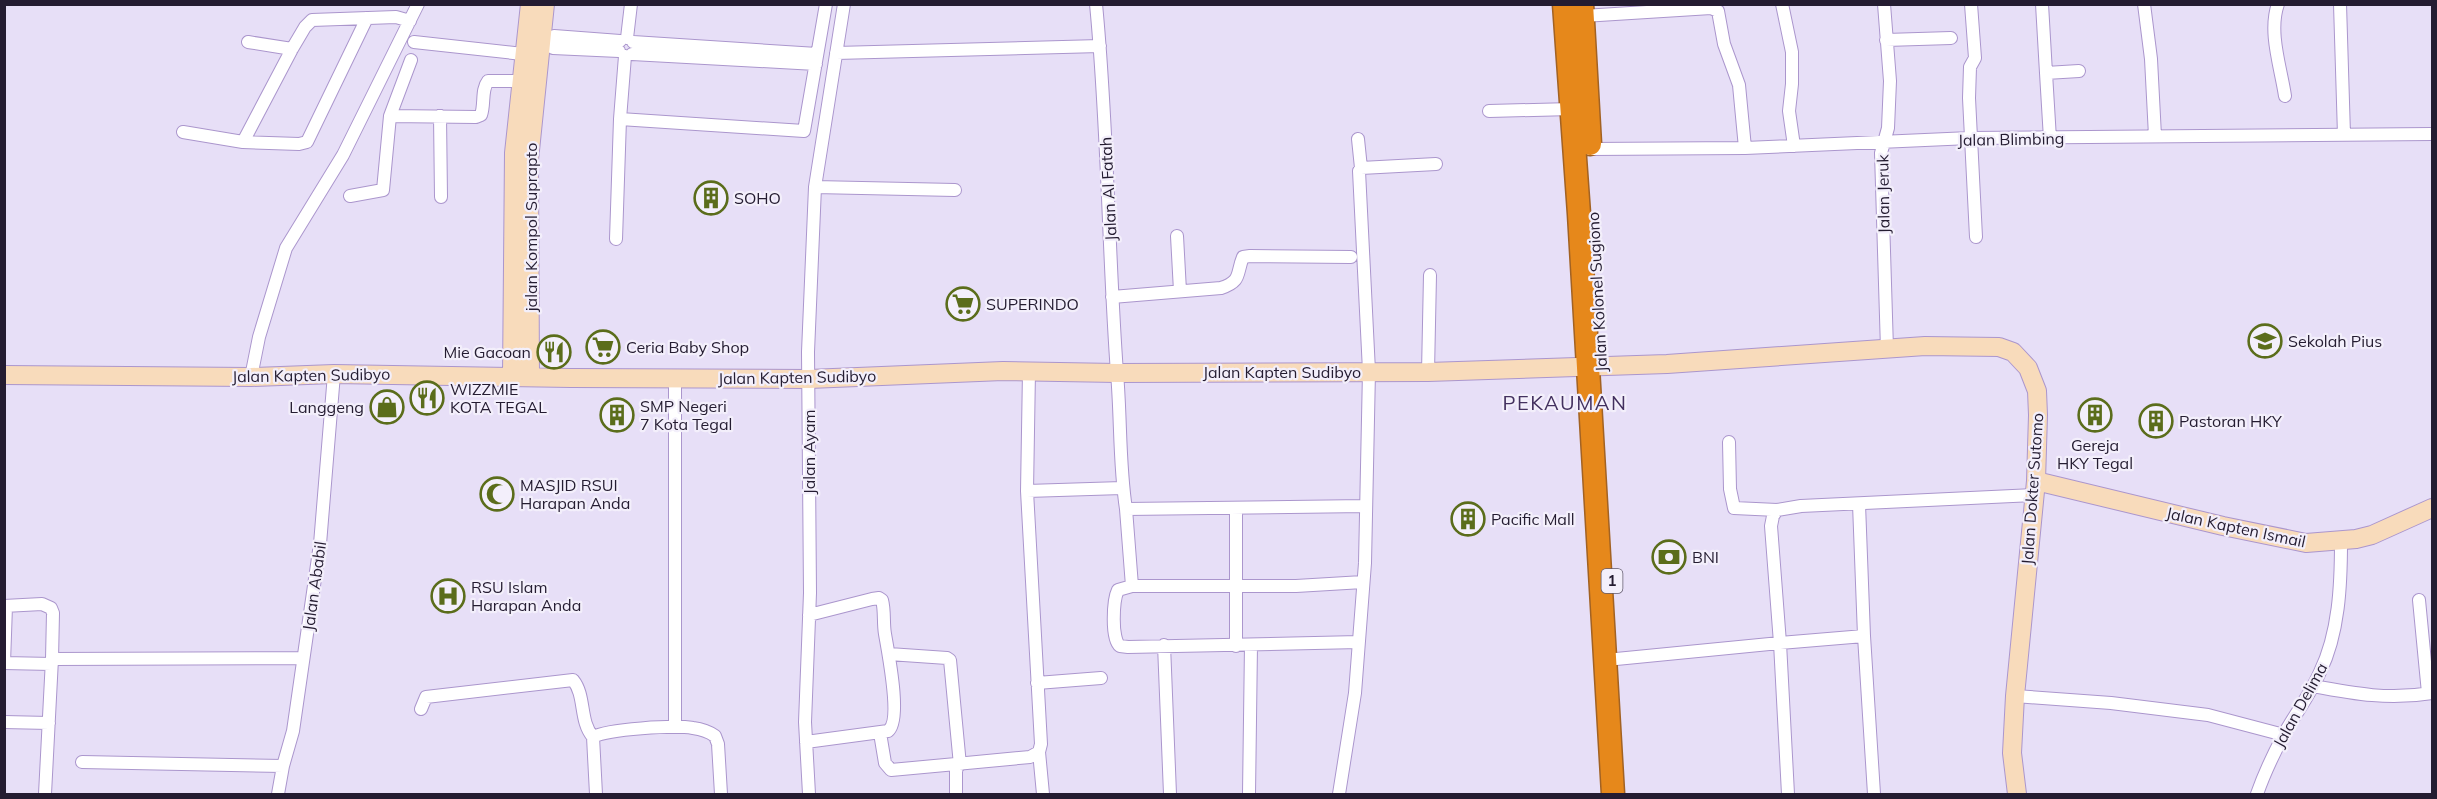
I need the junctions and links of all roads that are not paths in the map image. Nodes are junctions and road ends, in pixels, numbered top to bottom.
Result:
1 (418, 4) edge
2 (530, 4) edge
3 (545, 4) edge
4 (631, 4) edge
5 (826, 4) edge
6 (844, 4) edge
7 (1096, 4) edge
8 (1782, 4) edge
9 (1884, 4) edge
10 (1971, 4) edge
11 (2042, 4) edge
12 (2144, 4) edge
13 (2278, 4) edge
14 (2340, 4) edge
15 (1710, 6) edge
16 (1576, 8) edge
17 (367, 18) junction
18 (405, 19) junction
19 (1951, 38) dead end
20 (1886, 40) junction
21 (248, 42) dead end
22 (414, 42) dead end
23 (535, 44) junction
24 (1100, 46) junction
25 (626, 47) junction
26 (292, 49) junction
27 (836, 53) junction
28 (817, 59) junction
29 (411, 60) dead end
30 (2079, 71) dead end
31 (2046, 74) junction
32 (522, 81) junction
33 (2286, 96) dead end
34 (1572, 109) junction
35 (1489, 111) dead end
36 (390, 116) junction
37 (440, 116) junction
38 (620, 119) junction
39 (183, 132) dead end
40 (2433, 134) edge
41 (2344, 135) junction
42 (2156, 136) junction
43 (1970, 138) junction
44 (2050, 138) junction
45 (1358, 139) dead end
46 (243, 142) junction
47 (1883, 143) junction
48 (1794, 146) junction
49 (1745, 148) junction
50 (1590, 149) junction
51 (1436, 164) dead end
52 (1361, 168) junction
53 (815, 187) junction
54 (955, 190) dead end
55 (350, 196) dead end
56 (441, 197) dead end
57 (1177, 236) dead end
58 (1976, 237) dead end
59 (616, 239) dead end
60 (522, 244) junction
61 (1351, 257) dead end
62 (1430, 276) dead end
63 (1180, 291) junction
64 (1112, 297) junction
65 (1887, 349) junction
66 (1595, 367) junction
67 (1029, 371) junction
68 (1369, 371) junction
69 (1428, 372) junction
70 (1118, 373) junction
71 (334, 374) junction
72 (4, 375) edge
73 (251, 377) junction
74 (521, 377) junction
75 (675, 379) junction
76 (809, 379) junction
77 (1729, 442) dead end
78 (1122, 488) junction
79 (2035, 488) junction
80 (1027, 491) junction
81 (1859, 504) junction
82 (1365, 506) junction
83 (1236, 508) junction
84 (2433, 508) edge
85 (1126, 509) junction
86 (1777, 510) junction
87 (2341, 542) junction
88 (1364, 582) junction
89 (1132, 586) junction
90 (1237, 586) junction
91 (2419, 600) dead end
92 (5, 606) edge
93 (809, 615) junction
94 (1864, 636) junction
95 (1359, 642) junction
96 (1780, 643) junction
97 (1164, 645) junction
98 (1251, 645) junction
99 (1236, 646) junction
100 (889, 654) junction
101 (302, 658) junction
102 (1612, 659) junction
103 (52, 662) junction
104 (4, 663) edge
105 (1101, 678) dead end
106 (1037, 683) junction
107 (2313, 686) junction
108 (2430, 693) edge
109 (2015, 696) junction
110 (422, 709) dead end
111 (4, 722) edge
112 (49, 723) junction
113 (675, 727) junction
114 (880, 733) junction
115 (2284, 735) junction
116 (593, 737) junction
117 (806, 742) junction
118 (1039, 752) junction
119 (82, 762) dead end
120 (958, 764) junction
121 (283, 766) junction
122 (45, 795) edge
123 (279, 795) edge
124 (596, 795) edge
125 (721, 795) edge
126 (809, 795) edge
127 (956, 795) edge
128 (1043, 795) edge
129 (1170, 795) edge
130 (1250, 795) edge
131 (1339, 795) edge
132 (1613, 795) edge
133 (1624, 795) edge
134 (1788, 795) edge
135 (1874, 795) edge
136 (2017, 795) edge
137 (2257, 795) edge

1 - 18 street
2 - 23 main road, jalan Kompol Suprapto
3 - 23 main road, jalan Kompol Suprapto
4 - 25 street
5 - 28 street
6 - 27 street, Jalan Ayam
7 - 24 street, Jalan Al Fatah
8 - 48 street
9 - 20 street, Jalan Jeruk
10 - 43 street
11 - 31 street
12 - 42 street
13 - 33 street
14 - 41 street
15 - 16 street
15 - 49 street
16 - 34 highway, Jalan Kolonel Sugiono / 1
16 - 50 highway, Jalan Kolonel Sugiono / 1
17 - 18 street
17 - 26 street
17 - 46 street
18 - 73 street
19 - 20 street
20 - 47 street, Jalan Jeruk
21 - 26 street
22 - 23 street
23 - 25 street
23 - 32 main road, jalan Kompol Suprapto
23 - 60 main road, jalan Kompol Suprapto
24 - 27 street
24 - 64 street, Jalan Al Fatah
25 - 28 street
25 - 38 street
26 - 46 street
27 - 53 street, Jalan Ayam
28 - 38 street
29 - 36 street
30 - 31 street
31 - 44 street
32 - 37 street
32 - 60 main road, jalan Kompol Suprapto
34 - 35 street
34 - 66 highway, Jalan Kolonel Sugiono / 1
36 - 37 street
36 - 55 street
37 - 56 street
38 - 59 street
39 - 46 street
40 - 41 street, Jalan Blimbing
41 - 42 street, Jalan Blimbing
42 - 44 street, Jalan Blimbing
43 - 44 street, Jalan Blimbing
43 - 47 street, Jalan Blimbing
43 - 58 street
45 - 52 street
47 - 48 street, Jalan Blimbing
47 - 65 street, Jalan Jeruk
48 - 49 street, Jalan Blimbing
49 - 50 street, Jalan Blimbing
50 - 66 highway, Jalan Kolonel Sugiono / 1
51 - 52 street
52 - 68 street
53 - 54 street
53 - 76 street, Jalan Ayam
57 - 63 street
60 - 74 main road, jalan Kompol Suprapto
61 - 63 street
62 - 69 street
63 - 64 street
64 - 70 street, Jalan Al Fatah
65 - 66 main road, Jalan Dokter Sutomo
65 - 79 main road, Jalan Dokter Sutomo
66 - 69 main road, Jalan Kapten Sudibyo
66 - 102 highway, 1
67 - 70 main road, Jalan Kapten Sudibyo
67 - 76 main road, Jalan Kapten Sudibyo
67 - 80 street
68 - 69 main road, Jalan Kapten Sudibyo
68 - 70 main road, Jalan Kapten Sudibyo
68 - 82 street
70 - 78 street, Jalan Al Fatah
71 - 73 main road, Jalan Kapten Sudibyo
71 - 74 main road, Jalan Kapten Sudibyo
71 - 101 street, Jalan Ababil
72 - 73 main road, Jalan Kapten Sudibyo
74 - 75 main road, Jalan Kapten Sudibyo
75 - 76 main road, Jalan Kapten Sudibyo
75 - 113 street
76 - 93 street, Jalan Ayam
77 - 86 street
78 - 80 street
78 - 85 street, Jalan Al Fatah
79 - 81 street
79 - 87 main road, Jalan Kapten Ismail
79 - 109 main road, Jalan Dokter Sutomo
80 - 106 street
81 - 86 street
81 - 94 street
82 - 83 street
82 - 88 street
83 - 85 street
83 - 90 street
84 - 87 main road, Jalan Kapten Ismail
85 - 89 street, Jalan Al Fatah
86 - 96 street
87 - 107 street, Jalan Delima
88 - 90 street
88 - 95 street
89 - 90 street
89 - 97 street
90 - 99 street
91 - 108 street
92 - 103 street
92 - 104 street
93 - 100 street
93 - 117 street, Jalan Ayam
94 - 96 street
94 - 135 street
95 - 98 street
95 - 131 street
96 - 102 street
96 - 134 street
97 - 99 street
97 - 129 street
98 - 99 street
98 - 130 street
100 - 114 street
100 - 120 street
101 - 103 street
101 - 121 street, Jalan Ababil
102 - 132 highway, 1
102 - 133 highway, 1
103 - 104 street
103 - 112 street
105 - 106 street
106 - 118 street
107 - 108 street
107 - 115 street, Jalan Delima
109 - 115 street
109 - 136 main road, Jalan Dokter Sutomo
110 - 116 street
111 - 112 street
112 - 122 street
113 - 116 street
113 - 125 street
114 - 117 street
114 - 120 street
115 - 137 street, Jalan Delima
116 - 124 street
117 - 126 street, Jalan Ayam
118 - 120 street
118 - 128 street
119 - 121 street
120 - 127 street
121 - 123 street, Jalan Ababil

